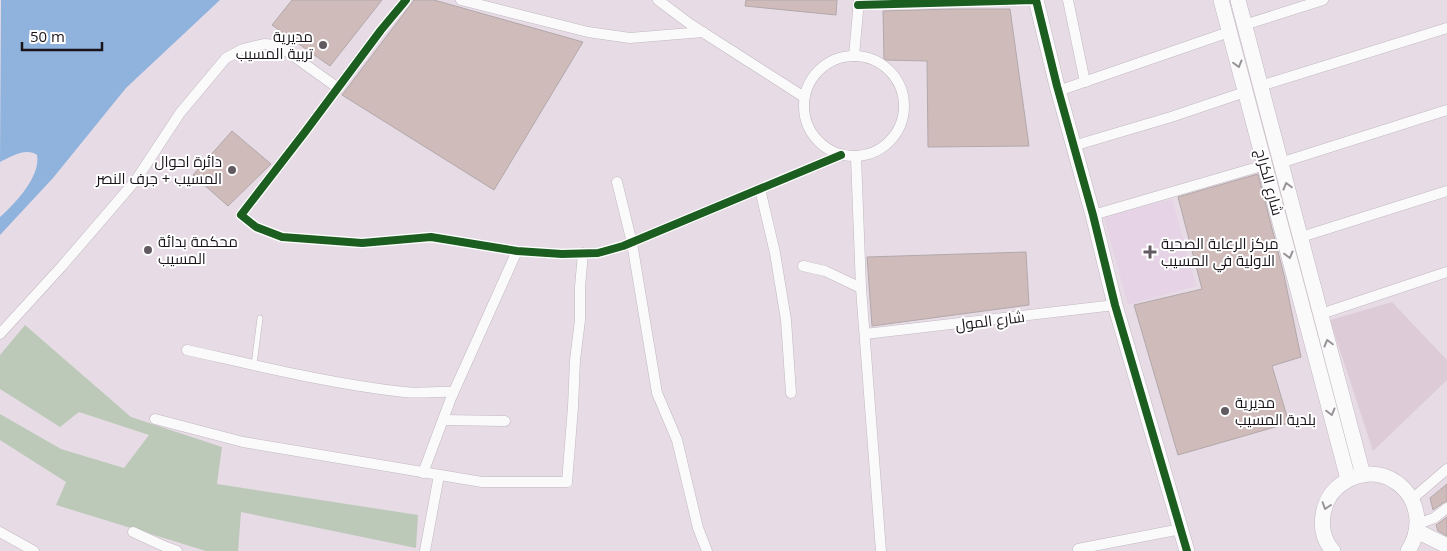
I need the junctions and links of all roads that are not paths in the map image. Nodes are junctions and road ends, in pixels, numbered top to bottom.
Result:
1 (406, 0) edge
2 (460, 0) edge
3 (658, 0) edge
4 (1036, 0) edge
5 (1068, 0) edge
6 (1221, 0) edge
7 (1238, 0) edge
8 (1323, 0) edge
9 (859, 2) edge
10 (1244, 25) junction
11 (1447, 28) edge
12 (703, 32) junction
13 (1230, 32) junction
14 (854, 56) junction
15 (1085, 82) junction
16 (1260, 86) junction
17 (338, 88) junction
18 (1058, 91) junction
19 (1245, 92) junction
20 (804, 97) junction
21 (1447, 110) edge
22 (1073, 146) junction
23 (841, 156) junction
24 (856, 157) junction
25 (1280, 163) junction
26 (1265, 165) junction
27 (617, 182) dead end
28 (760, 189) junction
29 (1447, 191) edge
30 (1093, 215) junction
31 (1300, 237) junction
32 (632, 243) junction
33 (517, 251) junction
34 (583, 253) junction
35 (803, 266) dead end
36 (1447, 272) edge
37 (862, 288) junction
38 (1114, 304) junction
39 (1321, 314) junction
40 (260, 318) dead end
41 (0, 334) edge
42 (865, 334) junction
43 (187, 350) dead end
44 (254, 365) junction
45 (453, 392) junction
46 (792, 392) dead end
47 (155, 419) dead end
48 (443, 420) junction
49 (505, 421) dead end
50 (1447, 469) edge
51 (423, 473) junction
52 (440, 475) junction
53 (1356, 477) junction
54 (1412, 498) junction
55 (1447, 508) edge
56 (1417, 527) junction
57 (1181, 530) junction
58 (0, 532) edge
59 (133, 532) dead end
60 (1447, 546) edge
61 (1078, 549) dead end
62 (34, 551) edge
63 (178, 551) edge
64 (425, 551) edge
65 (707, 551) edge
66 (881, 551) edge
67 (1187, 551) edge
68 (1333, 551) edge
69 (1408, 551) edge

1 - 17 street
2 - 12 street
3 - 12 street
4 - 9 street
4 - 18 main road
5 - 15 street
6 - 13 main road, شارع الكراج
7 - 10 main road, شارع الكراج
8 - 10 street
9 - 14 street
10 - 16 main road, شارع الكراج
11 - 16 street
12 - 20 street
13 - 15 street
13 -> 19 main road, شارع الكراج
14 - 20 street
14 - 24 street
15 - 18 street
16 - 25 main road, شارع الكراج
17 - 33 street
17 - 41 street
18 - 22 main road
19 - 22 street
19 - 26 main road, شارع الكراج
20 - 23 street
21 - 25 street
22 - 30 main road
23 - 24 street
23 - 28 street
24 - 37 street
31 -> 25 main road, شارع الكراج
26 - 30 street
26 -> 53 main road, شارع الكراج
27 - 32 street
28 - 32 street
28 - 46 street
29 - 31 street
30 - 38 main road
31 - 39 main road, شارع الكراج
32 - 34 street
32 - 65 street
33 - 34 street
33 - 45 street
34 - 52 street
35 - 37 street
36 - 39 street
37 - 42 street
38 - 42 street, شارع المول
38 - 57 main road
53 -> 39 main road, شارع الكراج
40 - 44 lane
42 - 66 street
43 - 44 street
44 - 45 street
45 - 48 street
47 - 51 street
48 - 49 street
48 - 51 street
50 - 54 street
51 - 52 street
52 - 64 street
53 - 54 main road
53 -> 68 main road
54 - 56 main road
55 - 56 street
56 - 60 main road
56 - 69 main road
57 - 61 street
57 - 67 main road
58 - 62 street
59 - 63 street

